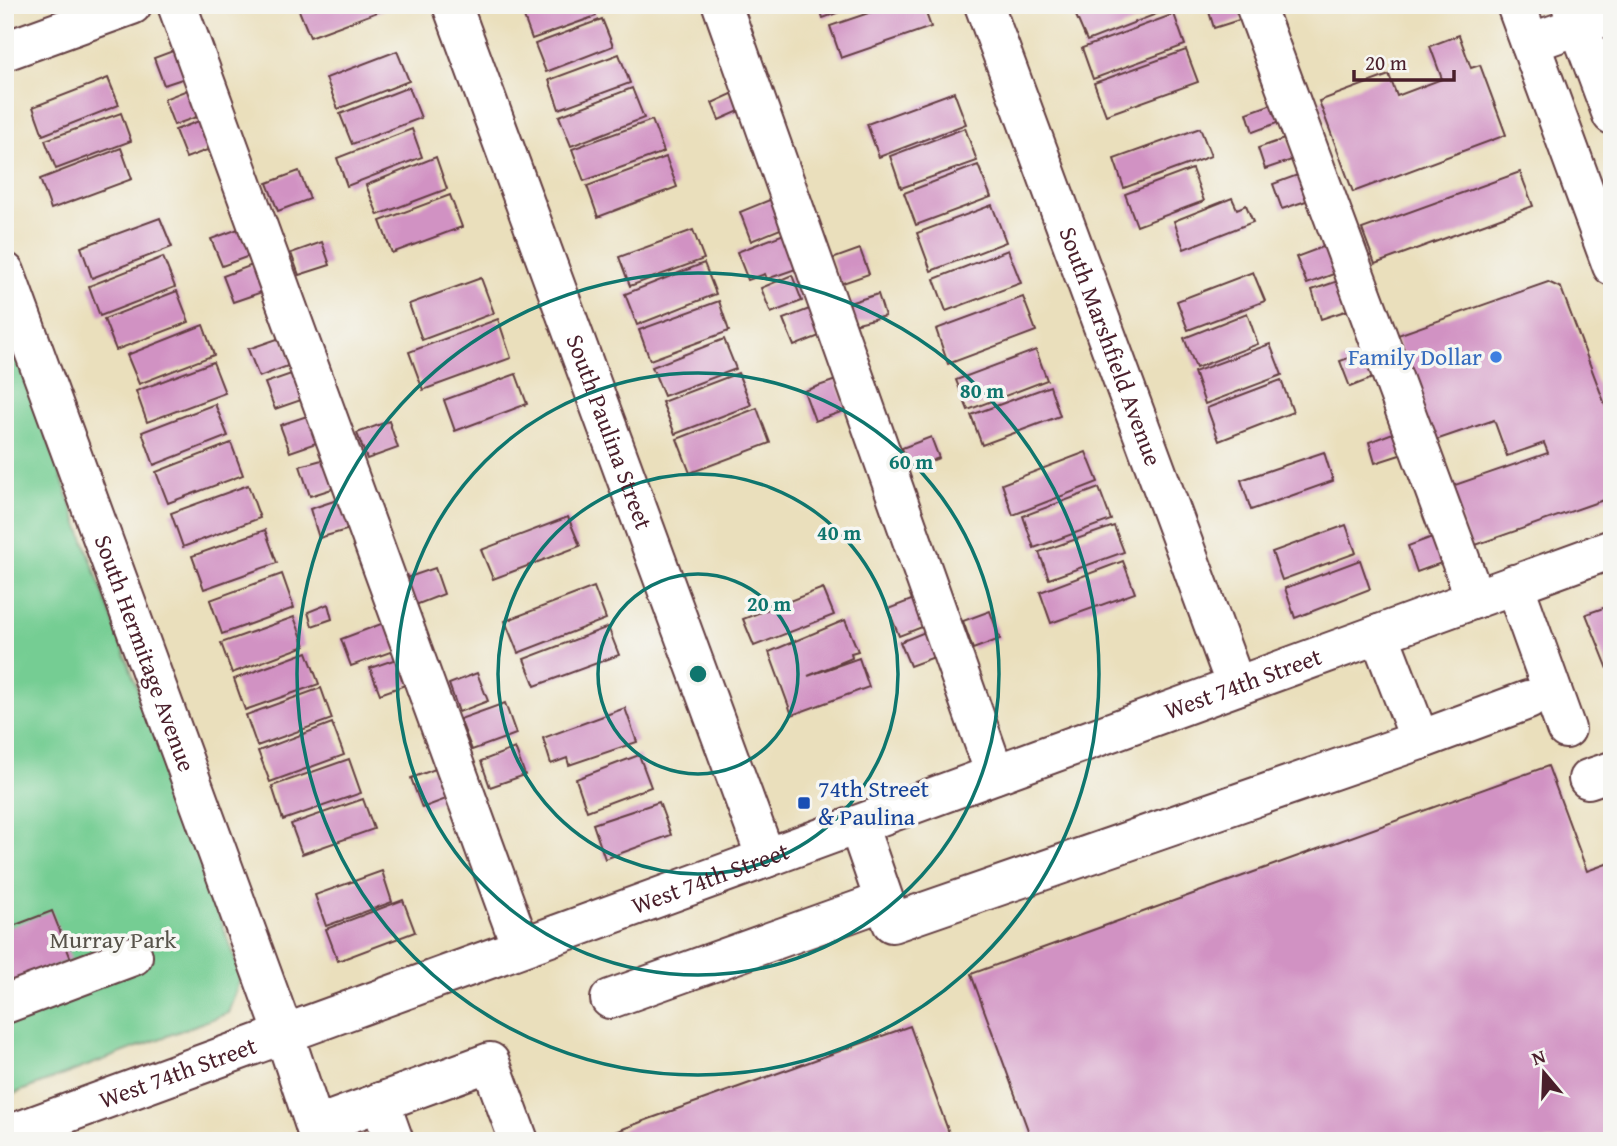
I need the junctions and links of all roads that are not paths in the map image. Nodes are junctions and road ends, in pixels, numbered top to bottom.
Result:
1 (132, 5) edge
2 (177, 5) edge
3 (452, 5) edge
4 (722, 5) edge
5 (984, 5) edge
6 (1255, 5) edge
7 (1516, 5) edge
8 (1587, 15) edge
9 (1530, 43) junction
10 (5, 51) edge
11 (1612, 115) edge
12 (1612, 266) edge
13 (5, 272) edge
14 (1612, 549) edge
15 (1514, 584) junction
16 (1475, 598) junction
17 (1379, 634) junction
18 (1236, 686) junction
19 (1528, 700) dead end
20 (1566, 729) dead end
21 (1420, 740) junction
22 (995, 774) junction
23 (858, 825) junction
24 (766, 858) junction
25 (884, 901) junction
26 (521, 947) junction
27 (133, 956) dead end
28 (610, 999) dead end
29 (5, 1004) edge
30 (284, 1034) junction
31 (380, 1102) junction
32 (318, 1133) edge
33 (5, 1136) edge
34 (394, 1141) edge
35 (519, 1141) edge

1 - 10 street
2 - 26 street
3 - 24 street, South Paulina Street
4 - 22 street
5 - 18 street, South Marshfield Avenue
6 - 16 street
7 - 9 street
8 - 9 street
8 - 11 street
9 - 12 street
13 - 30 street, South Hermitage Avenue
14 - 15 street, West 74th Street
15 - 16 street, West 74th Street
15 - 20 street
16 - 17 street, West 74th Street
17 - 18 street, West 74th Street
17 - 21 street
18 - 22 street, West 74th Street
19 - 21 street
21 - 25 street
22 - 23 street, West 74th Street
23 - 24 street, West 74th Street
23 - 25 street
24 - 26 street, West 74th Street
25 - 28 street
26 - 30 street, West 74th Street
27 - 29 street
30 - 32 street, South Hermitage Avenue
30 - 33 street, West 74th Street
31 - 32 street
31 - 34 street
31 - 35 street

